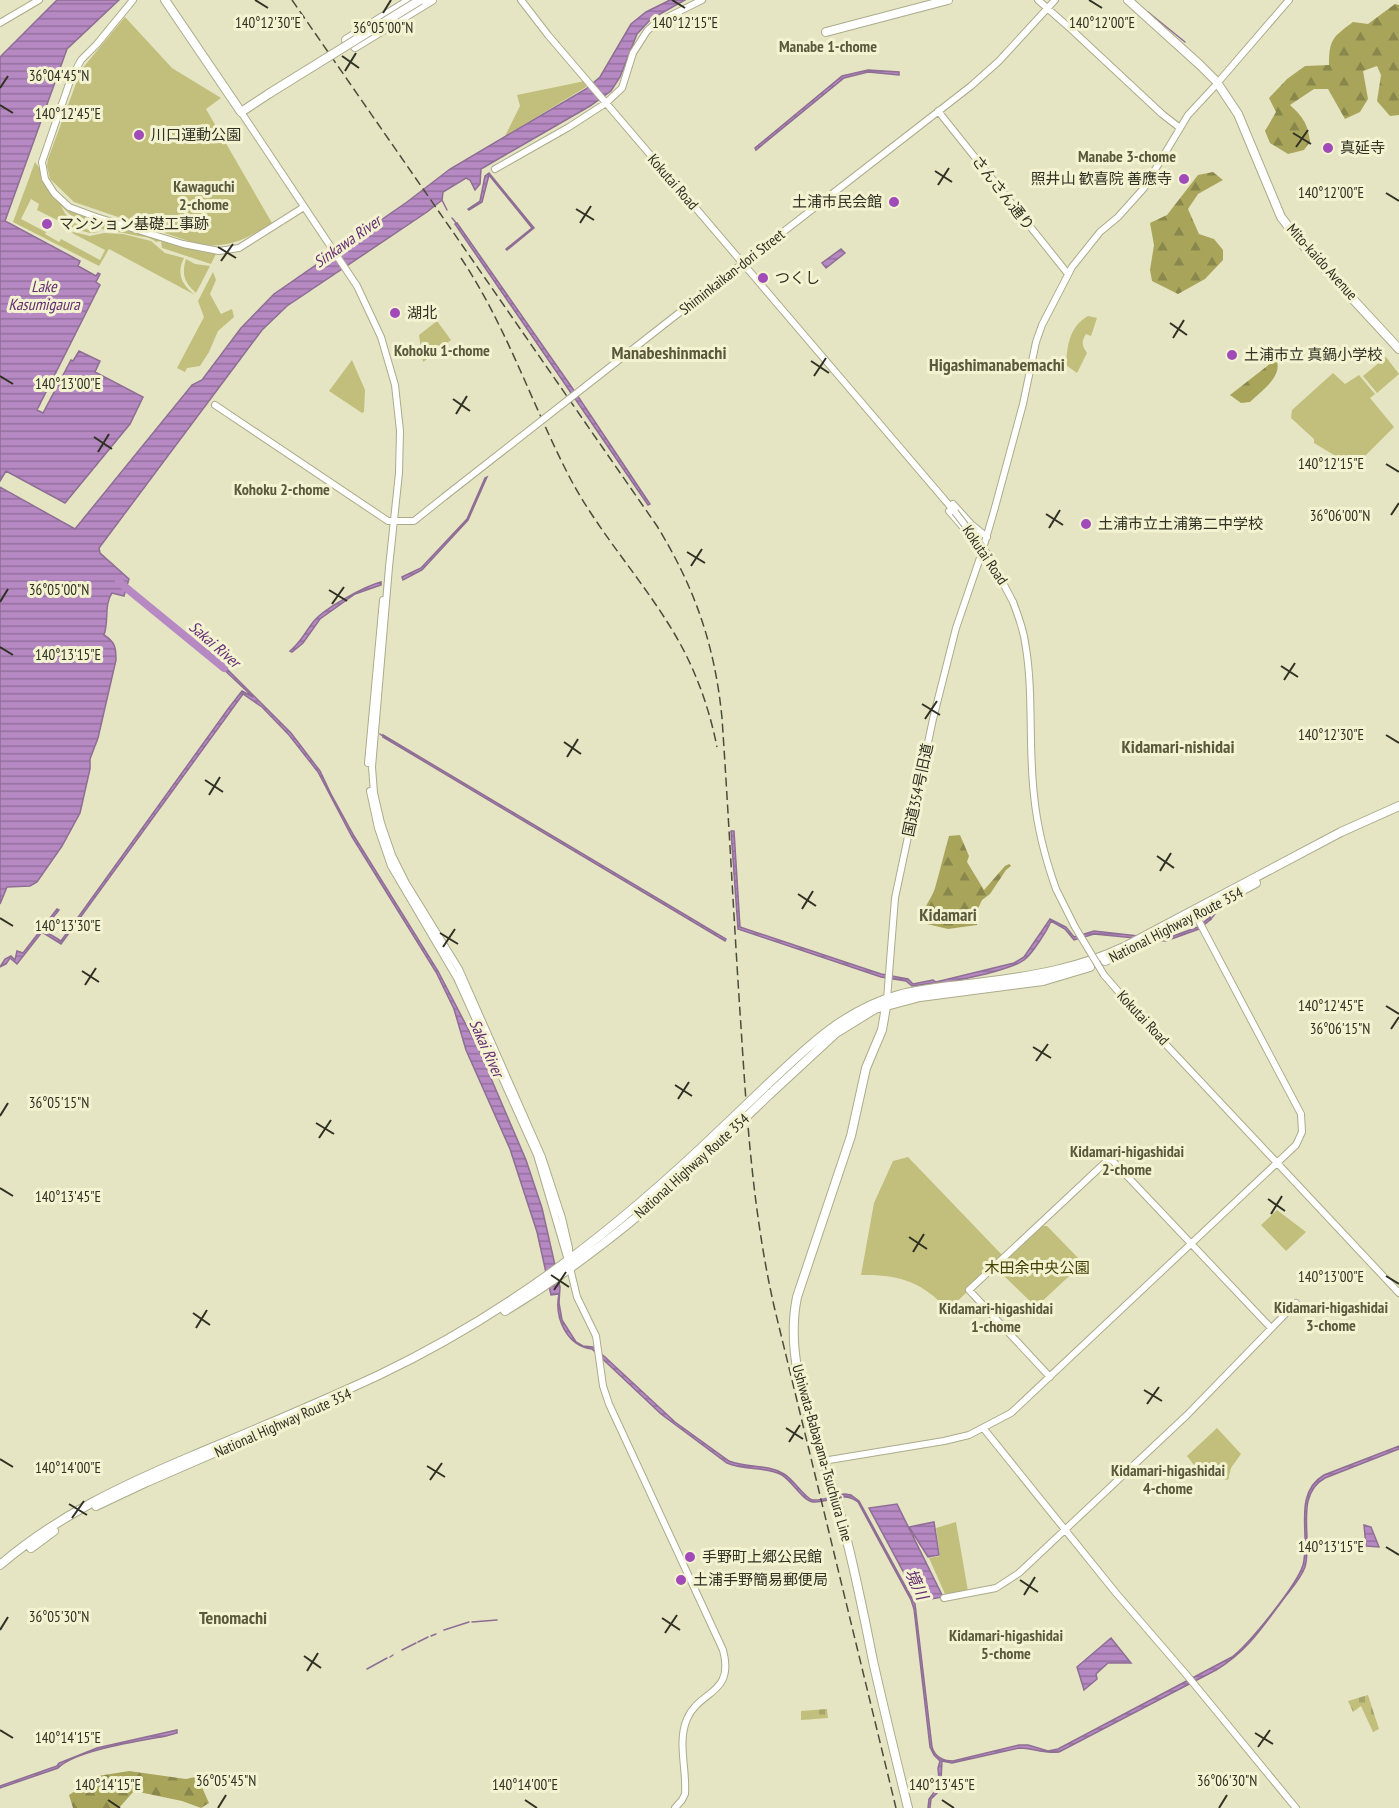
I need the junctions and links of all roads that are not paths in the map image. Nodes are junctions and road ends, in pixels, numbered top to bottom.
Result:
1 (39, 0) edge
2 (133, 0) edge
3 (165, 0) edge
4 (410, 0) edge
5 (420, 0) edge
6 (432, 0) edge
7 (521, 0) edge
8 (702, 0) edge
9 (948, 0) edge
10 (1038, 0) edge
11 (1055, 0) edge
12 (1128, 0) edge
13 (1289, 0) edge
14 (1048, 8) junction
15 (0, 23) edge
16 (826, 32) dead end
17 (346, 40) dead end
18 (355, 47) dead end
19 (1220, 80) dead end
20 (1214, 87) dead end
21 (604, 102) junction
22 (938, 111) junction
23 (240, 112) junction
24 (1180, 128) junction
25 (495, 169) dead end
26 (304, 207) junction
27 (743, 263) junction
28 (1068, 274) junction
29 (1399, 349) edge
30 (216, 405) dead end
31 (880, 424) junction
32 (895, 441) junction
33 (394, 522) junction
34 (987, 537) junction
35 (982, 552) junction
36 (1399, 806) edge
37 (1399, 813) edge
38 (1194, 913) junction
39 (887, 1002) junction
40 (769, 1089) junction
41 (1278, 1163) junction
42 (1191, 1244) junction
43 (566, 1267) junction
44 (545, 1282) junction
45 (1399, 1293) edge
46 (1296, 1303) dead end
47 (1271, 1328) junction
48 (1050, 1377) junction
49 (984, 1428) junction
50 (823, 1461) junction
51 (1066, 1530) junction
52 (0, 1565) edge
53 (0, 1573) edge
54 (944, 1598) dead end
55 (675, 1808) edge
56 (908, 1808) edge
57 (1296, 1808) edge

1 - 15 street
2 - 26 street
3 - 23 main road
4 - 17 main road
5 - 23 main road, bridge
6 - 18 main road
7 - 21 street, Kokutai Road
8 - 21 street
9 - 16 main road
10 - 14 street
11 - 14 street, Shiminkaikan-dori Street
12 - 29 highway, Mito-kaido Avenue
13 - 19 street
14 - 22 street, Shiminkaikan-dori Street
14 - 24 street
20 - 24 street, 国道354号旧道
21 - 25 street
21 - 27 street, Kokutai Road
22 - 27 street, Shiminkaikan-dori Street
22 - 28 street, さんさん通り
23 - 26 street
24 - 28 street, 国道354号旧道
26 - 33 street
27 - 31 street, Kokutai Road
27 - 33 street, Shiminkaikan-dori Street, bridge
28 - 34 street, 国道354号旧道
30 - 33 street
31 - 32 street, Kokutai Road
31 - 34 street
32 - 35 street
32 - 41 street, Kokutai Road, bridge
33 - 43 street
34 - 35 street, 国道354号旧道
35 - 39 street, 国道354号旧道
36 - 38 highway, National Highway Route 354
37 - 38 highway, National Highway Route 354
38 - 39 highway, National Highway Route 354
38 - 41 street
39 - 40 highway, National Highway Route 354
39 - 50 main road, Ushiwata-Babayama-Tsuchiura Line
40 - 43 highway, National Highway Route 354, bridge
40 - 43 highway, National Highway Route 354, bridge
41 - 42 street
41 - 45 street, Kokutai Road
42 - 47 street
42 - 48 street
42 - 48 street
43 - 44 highway, National Highway Route 354
43 - 55 street
44 - 52 highway, National Highway Route 354
44 - 53 highway, National Highway Route 354
46 - 47 street
47 - 51 street
48 - 49 street
49 - 50 street
49 - 51 street
50 - 56 main road, Ushiwata-Babayama-Tsuchiura Line
51 - 54 street
51 - 57 street

